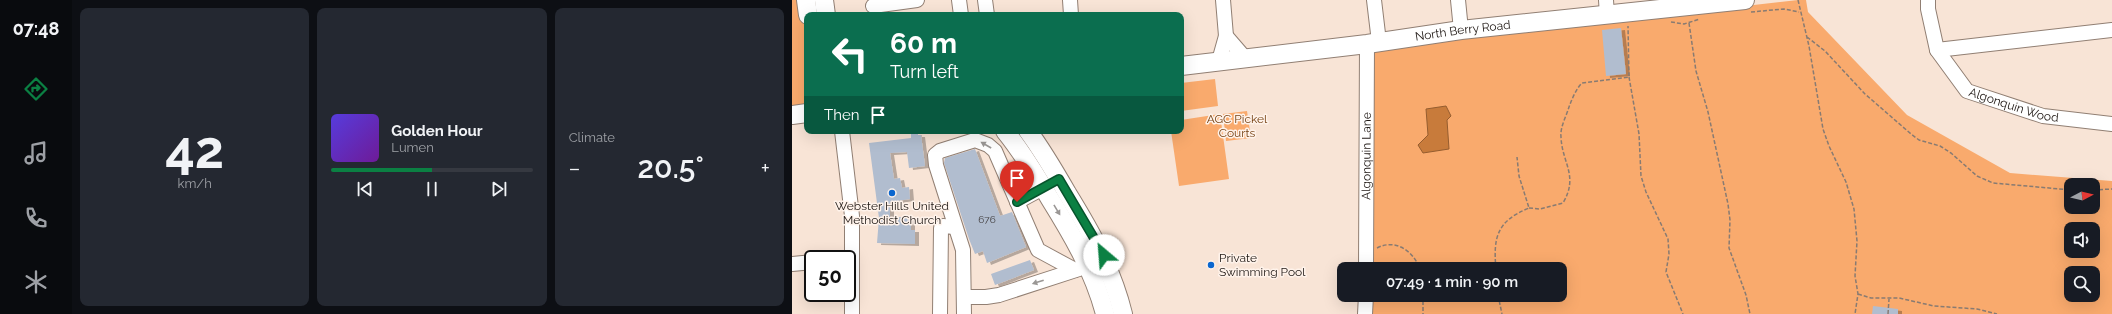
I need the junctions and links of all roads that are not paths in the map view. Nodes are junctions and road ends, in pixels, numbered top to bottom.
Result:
1 (806, 0) edge
2 (824, 0) edge
3 (917, 0) edge
4 (959, 0) edge
5 (985, 0) edge
6 (1070, 0) edge
7 (1223, 0) edge
8 (1374, 0) edge
9 (1458, 0) edge
10 (1928, 0) edge
11 (1722, 1) edge
12 (1747, 6) edge
13 (874, 7) edge
14 (1606, 8) edge
15 (808, 12) edge
16 (826, 12) edge
17 (961, 12) edge
18 (987, 12) edge
19 (1072, 12) edge
20 (1461, 30) junction
21 (2112, 30) edge
22 (1226, 36) junction
23 (1373, 43) junction
24 (1937, 50) junction
25 (1245, 58) junction
26 (1220, 61) junction
27 (1184, 66) edge
28 (804, 113) edge
29 (792, 115) edge
30 (2112, 124) edge
31 (842, 134) edge
32 (1006, 134) edge
33 (1030, 134) edge
34 (1059, 179) junction
35 (1043, 188) junction
36 (1017, 202) junction
37 (955, 227) junction
38 (852, 250) edge
39 (1105, 258) junction
40 (1366, 262) edge
41 (804, 263) edge
42 (792, 264) edge
43 (1081, 268) junction
44 (964, 297) junction
45 (852, 302) edge
46 (1366, 302) edge
47 (852, 314) edge
48 (940, 314) edge
49 (964, 314) edge
50 (1105, 314) edge
51 (1123, 314) edge
52 (1366, 314) edge

1 - 15 main road
2 - 16 main road
3 - 13 street
4 - 17 street
5 - 18 street
6 - 19 street
7 - 22 street
8 - 23 street, Algonquin Lane
9 - 20 street
10 - 24 street, Algonquin Wood
11 - 12 main road, North Berry Road
11 - 14 main road, North Berry Road
14 - 20 main road, North Berry Road
20 - 23 main road, North Berry Road
21 - 24 street
22 - 25 street
22 - 26 street
23 - 25 main road, North Berry Road
23 - 40 street, Algonquin Lane
24 - 30 street, Algonquin Wood
25 - 26 main road, North Berry Road
26 - 27 main road, North Berry Road
28 - 29 main road
31 - 38 street
32 - 35 main road
33 - 34 main road
34 - 35 main road
34 - 39 main road
35 - 36 street
35 -> 43 main road
36 -> 37 street
36 - 43 street
37 - 44 street
37 - 48 street
39 - 43 main road
39 - 51 main road
41 - 42 street
43 -> 44 street
43 - 50 main road
44 - 49 street
45 - 47 street
46 - 52 street

